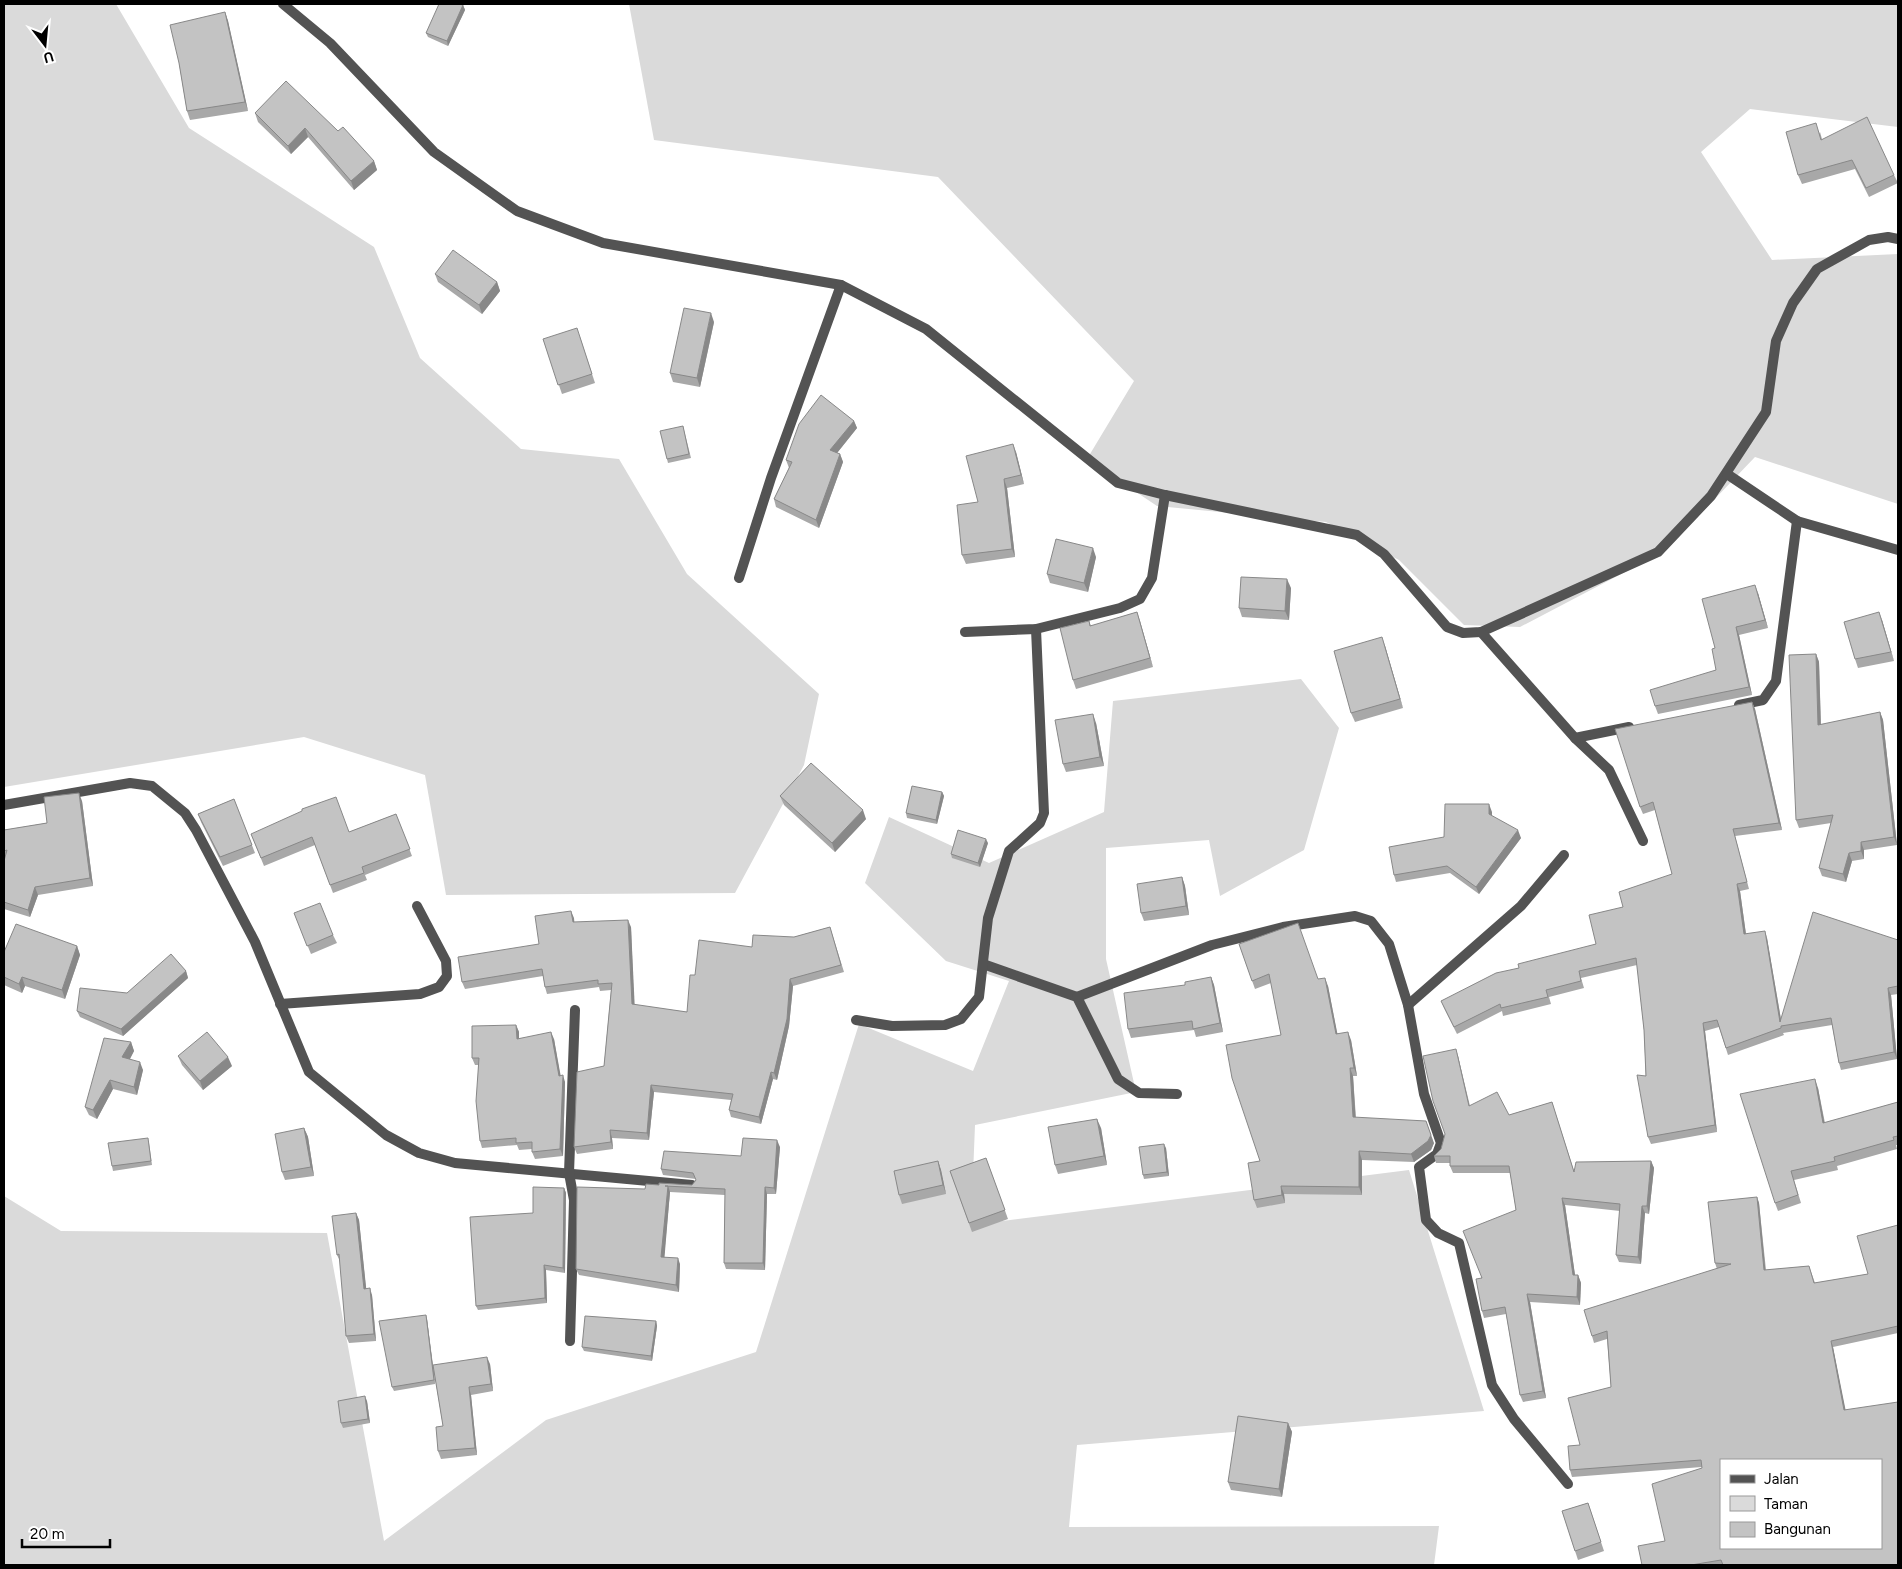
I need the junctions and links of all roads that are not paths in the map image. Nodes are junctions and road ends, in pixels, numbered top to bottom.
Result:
1 (284, 4) edge
2 (1898, 239) edge
3 (841, 285) junction
4 (1727, 474) junction
5 (1165, 495) junction
6 (1797, 521) junction
7 (1898, 550) edge
8 (739, 578) dead end
9 (1036, 629) junction
10 (965, 632) dead end
11 (1481, 632) junction
12 (1725, 707) edge
13 (1640, 725) edge
14 (1575, 738) junction
15 (4, 805) edge
16 (1643, 841) dead end
17 (1564, 855) dead end
18 (417, 906) dead end
19 (983, 964) junction
20 (1077, 997) junction
21 (280, 1004) junction
22 (1408, 1005) junction
23 (576, 1010) dead end
24 (856, 1020) dead end
25 (1177, 1094) dead end
26 (569, 1172) junction
27 (692, 1185) edge
28 (570, 1341) dead end
29 (1568, 1484) dead end

1 - 3 street
2 - 4 street
3 - 5 street
3 - 8 street
4 - 6 street
4 - 11 street
5 - 9 street
5 - 11 street
6 - 7 street
6 - 12 street
9 - 10 street
9 - 19 street
11 - 14 street
13 - 14 street
14 - 16 street
15 - 21 street
17 - 22 street
18 - 21 street
19 - 20 street
19 - 24 street
20 - 22 street
20 - 25 street
21 - 26 street
22 - 29 street
23 - 26 street
26 - 27 street
26 - 28 street

